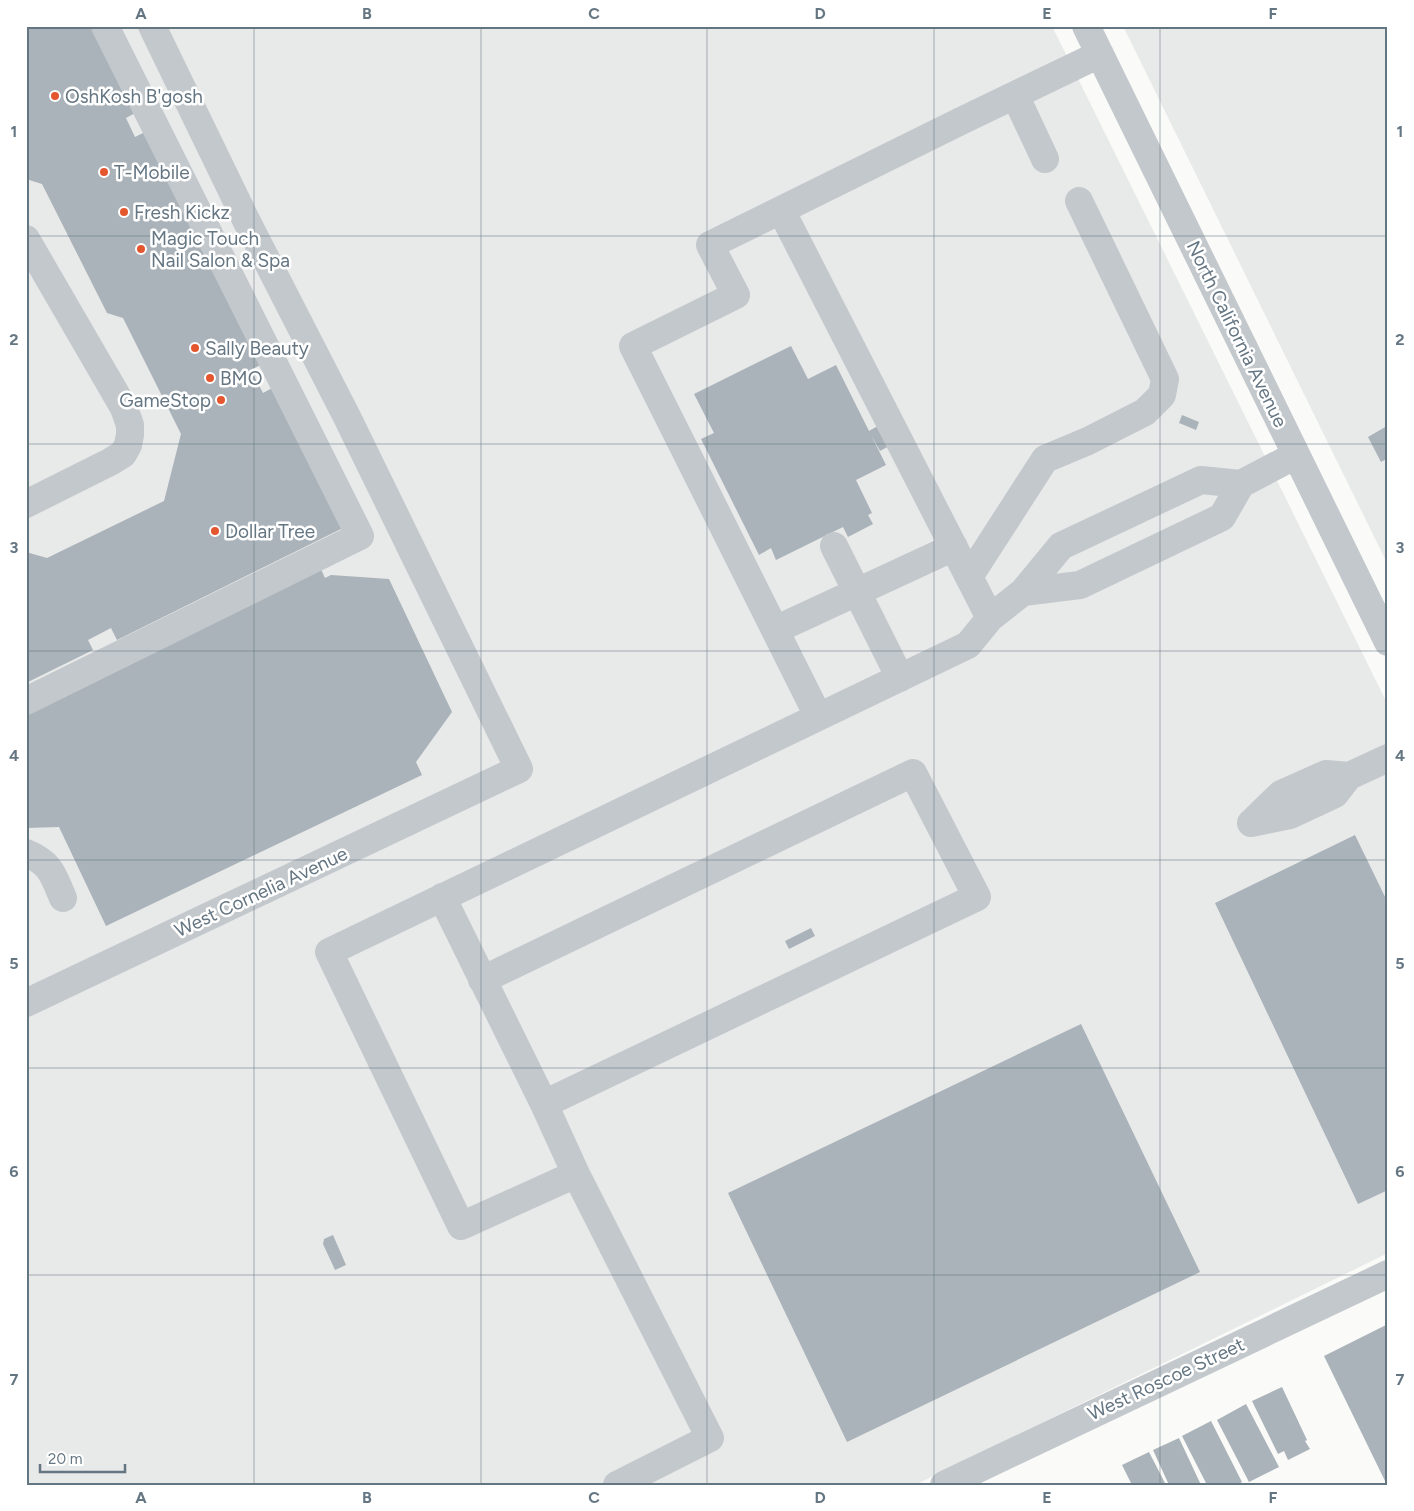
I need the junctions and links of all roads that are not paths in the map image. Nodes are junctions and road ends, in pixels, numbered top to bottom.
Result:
1 (105, 26) edge
2 (152, 26) edge
3 (1086, 26) edge
4 (1100, 54) junction
5 (1015, 95) junction
6 (1045, 159) dead end
7 (1079, 201) dead end
8 (781, 210) junction
9 (26, 239) edge
10 (1296, 455) junction
11 (1241, 484) junction
12 (26, 504) edge
13 (834, 546) dead end
14 (954, 547) junction
15 (970, 577) junction
16 (857, 592) junction
17 (1023, 592) junction
18 (990, 618) junction
19 (775, 630) junction
20 (1388, 642) edge
21 (900, 678) junction
22 (26, 701) edge
23 (818, 716) junction
24 (1388, 758) edge
25 (1349, 776) dead end
26 (26, 853) edge
27 (442, 897) junction
28 (63, 898) dead end
29 (482, 980) junction
30 (26, 1003) edge
31 (544, 1104) junction
32 (576, 1174) junction
33 (1388, 1274) edge
34 (616, 1485) edge
35 (944, 1485) edge

1 - 22 street
2 - 30 street, West Cornelia Avenue
3 - 4 street, North California Avenue
4 - 5 street
4 - 10 street, North California Avenue
5 - 6 street
5 - 8 street
7 - 15 street
8 - 14 street
8 - 19 street
9 - 12 street
10 - 11 street
10 - 20 street, North California Avenue
11 - 17 street
11 - 17 street
13 - 16 street
14 - 15 street
14 - 16 street
15 - 18 street
16 - 19 street
16 - 21 street
17 - 18 street
18 - 21 street
19 - 23 street
21 - 23 street
23 - 27 street
24 - 25 street
26 - 28 street
27 - 29 street
27 - 32 street
29 - 31 street
29 - 31 street
31 - 32 street
32 - 34 street
33 - 35 street, West Roscoe Street

